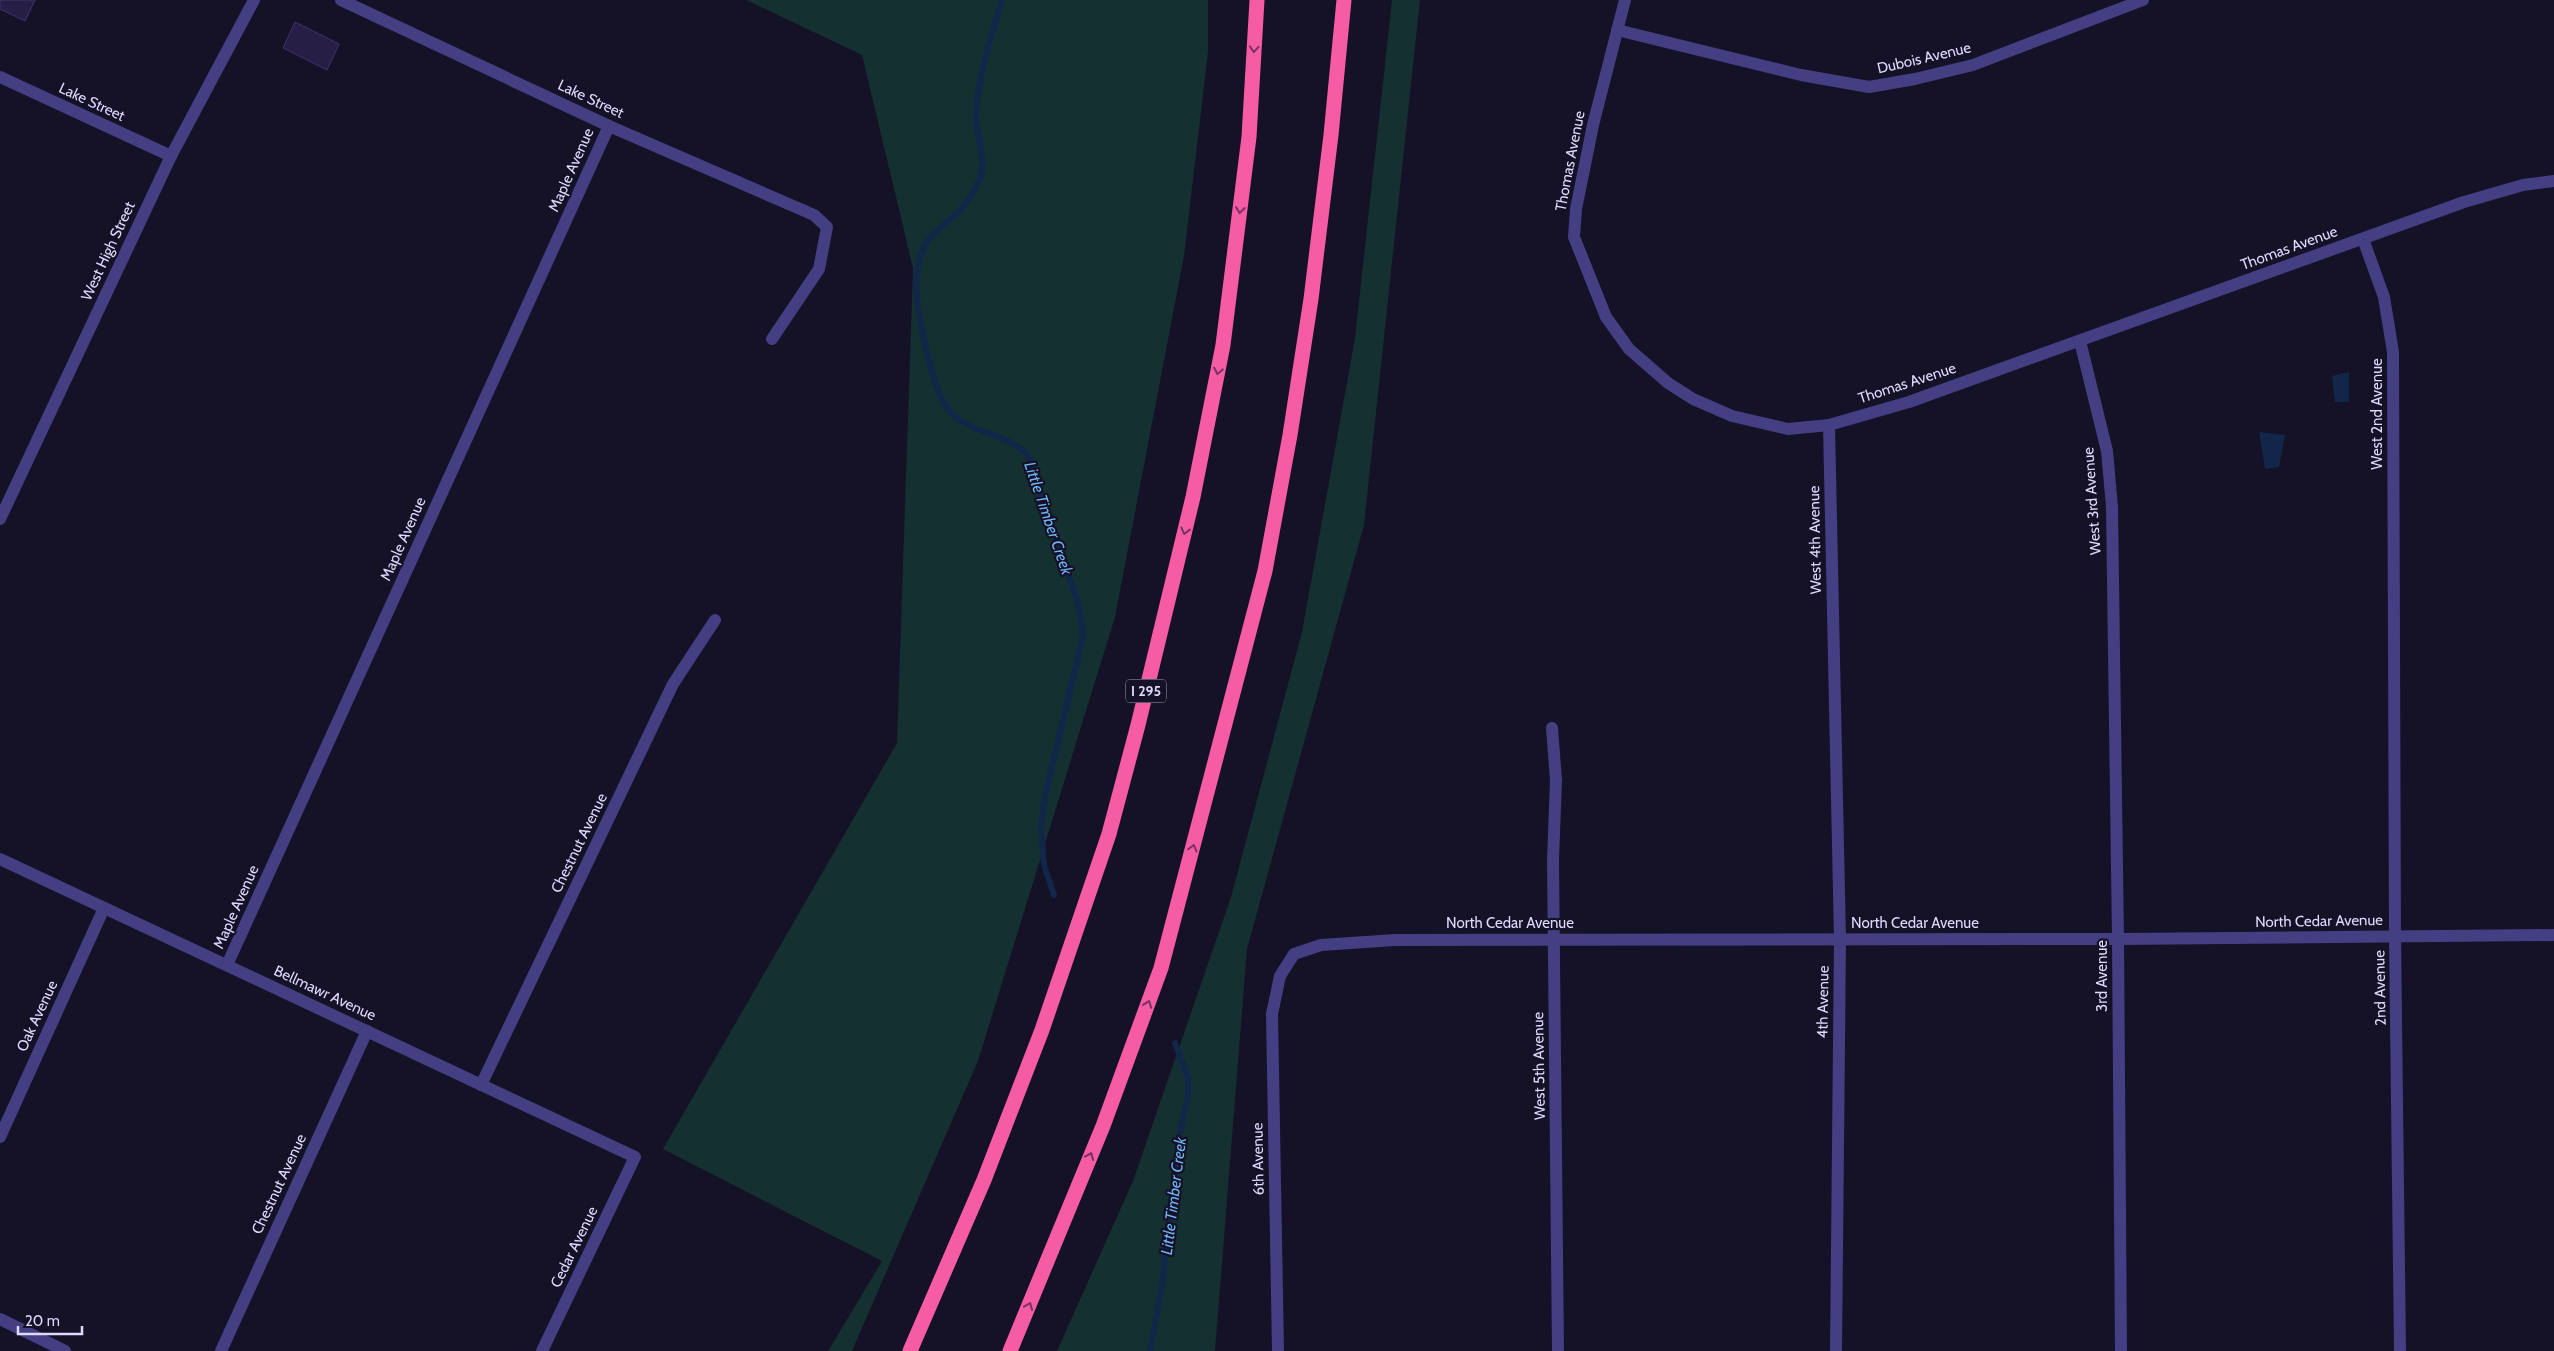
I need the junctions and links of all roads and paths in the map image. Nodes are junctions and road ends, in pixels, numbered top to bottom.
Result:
1 (254, 0) edge
2 (341, 0) edge
3 (1257, 0) edge
4 (1344, 0) edge
5 (1625, 0) edge
6 (2143, 0) edge
7 (1617, 30) junction
8 (0, 77) edge
9 (609, 126) junction
10 (171, 156) junction
11 (2554, 181) edge
12 (2363, 239) junction
13 (772, 340) dead end
14 (2080, 340) junction
15 (1828, 425) junction
16 (0, 519) edge
17 (2394, 594) joint
18 (2114, 601) joint
19 (715, 620) dead end
20 (1834, 654) joint
21 (1552, 728) dead end
22 (0, 859) edge
23 (104, 908) junction
24 (2554, 935) edge
25 (2395, 936) junction
26 (1554, 939) junction
27 (1840, 939) junction
28 (2118, 939) junction
29 (227, 965) junction
30 (1284, 968) joint
31 (367, 1031) junction
32 (481, 1085) junction
33 (0, 1136) edge
34 (635, 1157) joint
35 (0, 1319) edge
36 (65, 1351) edge
37 (221, 1351) edge
38 (542, 1351) edge
39 (910, 1351) edge
40 (1010, 1351) edge
41 (1278, 1351) edge
42 (1558, 1351) edge
43 (1836, 1351) edge
44 (2121, 1351) edge
45 (2400, 1351) edge

1 - 10 street, West High Street
2 - 9 street, Lake Street
3 -> 39 highway, I 295
40 -> 4 highway
5 - 7 street, Thomas Avenue
6 - 7 street, Dubois Avenue
7 - 15 street, Thomas Avenue
8 - 10 street, Lake Street
9 - 13 street, Lake Street
9 - 29 street, Maple Avenue
10 - 16 street, West High Street
11 - 12 street, Thomas Avenue
12 - 14 street, Thomas Avenue
12 - 17 street, West 2nd Avenue
14 - 15 street, Thomas Avenue
14 - 18 street, West 3rd Avenue
15 - 20 street, West 4th Avenue
17 - 25 street, 2nd Avenue
18 - 28 street, 3rd Avenue
19 - 32 street, Chestnut Avenue
20 - 27 street, 4th Avenue
21 - 26 street, West 5th Avenue
22 - 23 street, Bellmawr Avenue
23 - 29 street, Bellmawr Avenue
23 - 33 street, Oak Avenue
24 - 25 street, North Cedar Avenue
25 - 28 street, North Cedar Avenue
25 - 45 street, 2nd Avenue
26 - 27 street, North Cedar Avenue
26 - 30 street, North Cedar Avenue
26 - 42 street, West 5th Avenue
27 - 28 street, North Cedar Avenue
27 - 43 street, 4th Avenue
28 - 44 street, 3rd Avenue
29 - 31 street, Bellmawr Avenue
30 - 41 street, 6th Avenue
31 - 32 street, Bellmawr Avenue
31 - 37 street, Chestnut Avenue
32 - 34 street, Bellmawr Avenue
34 - 38 street, Cedar Avenue
35 - 36 street

